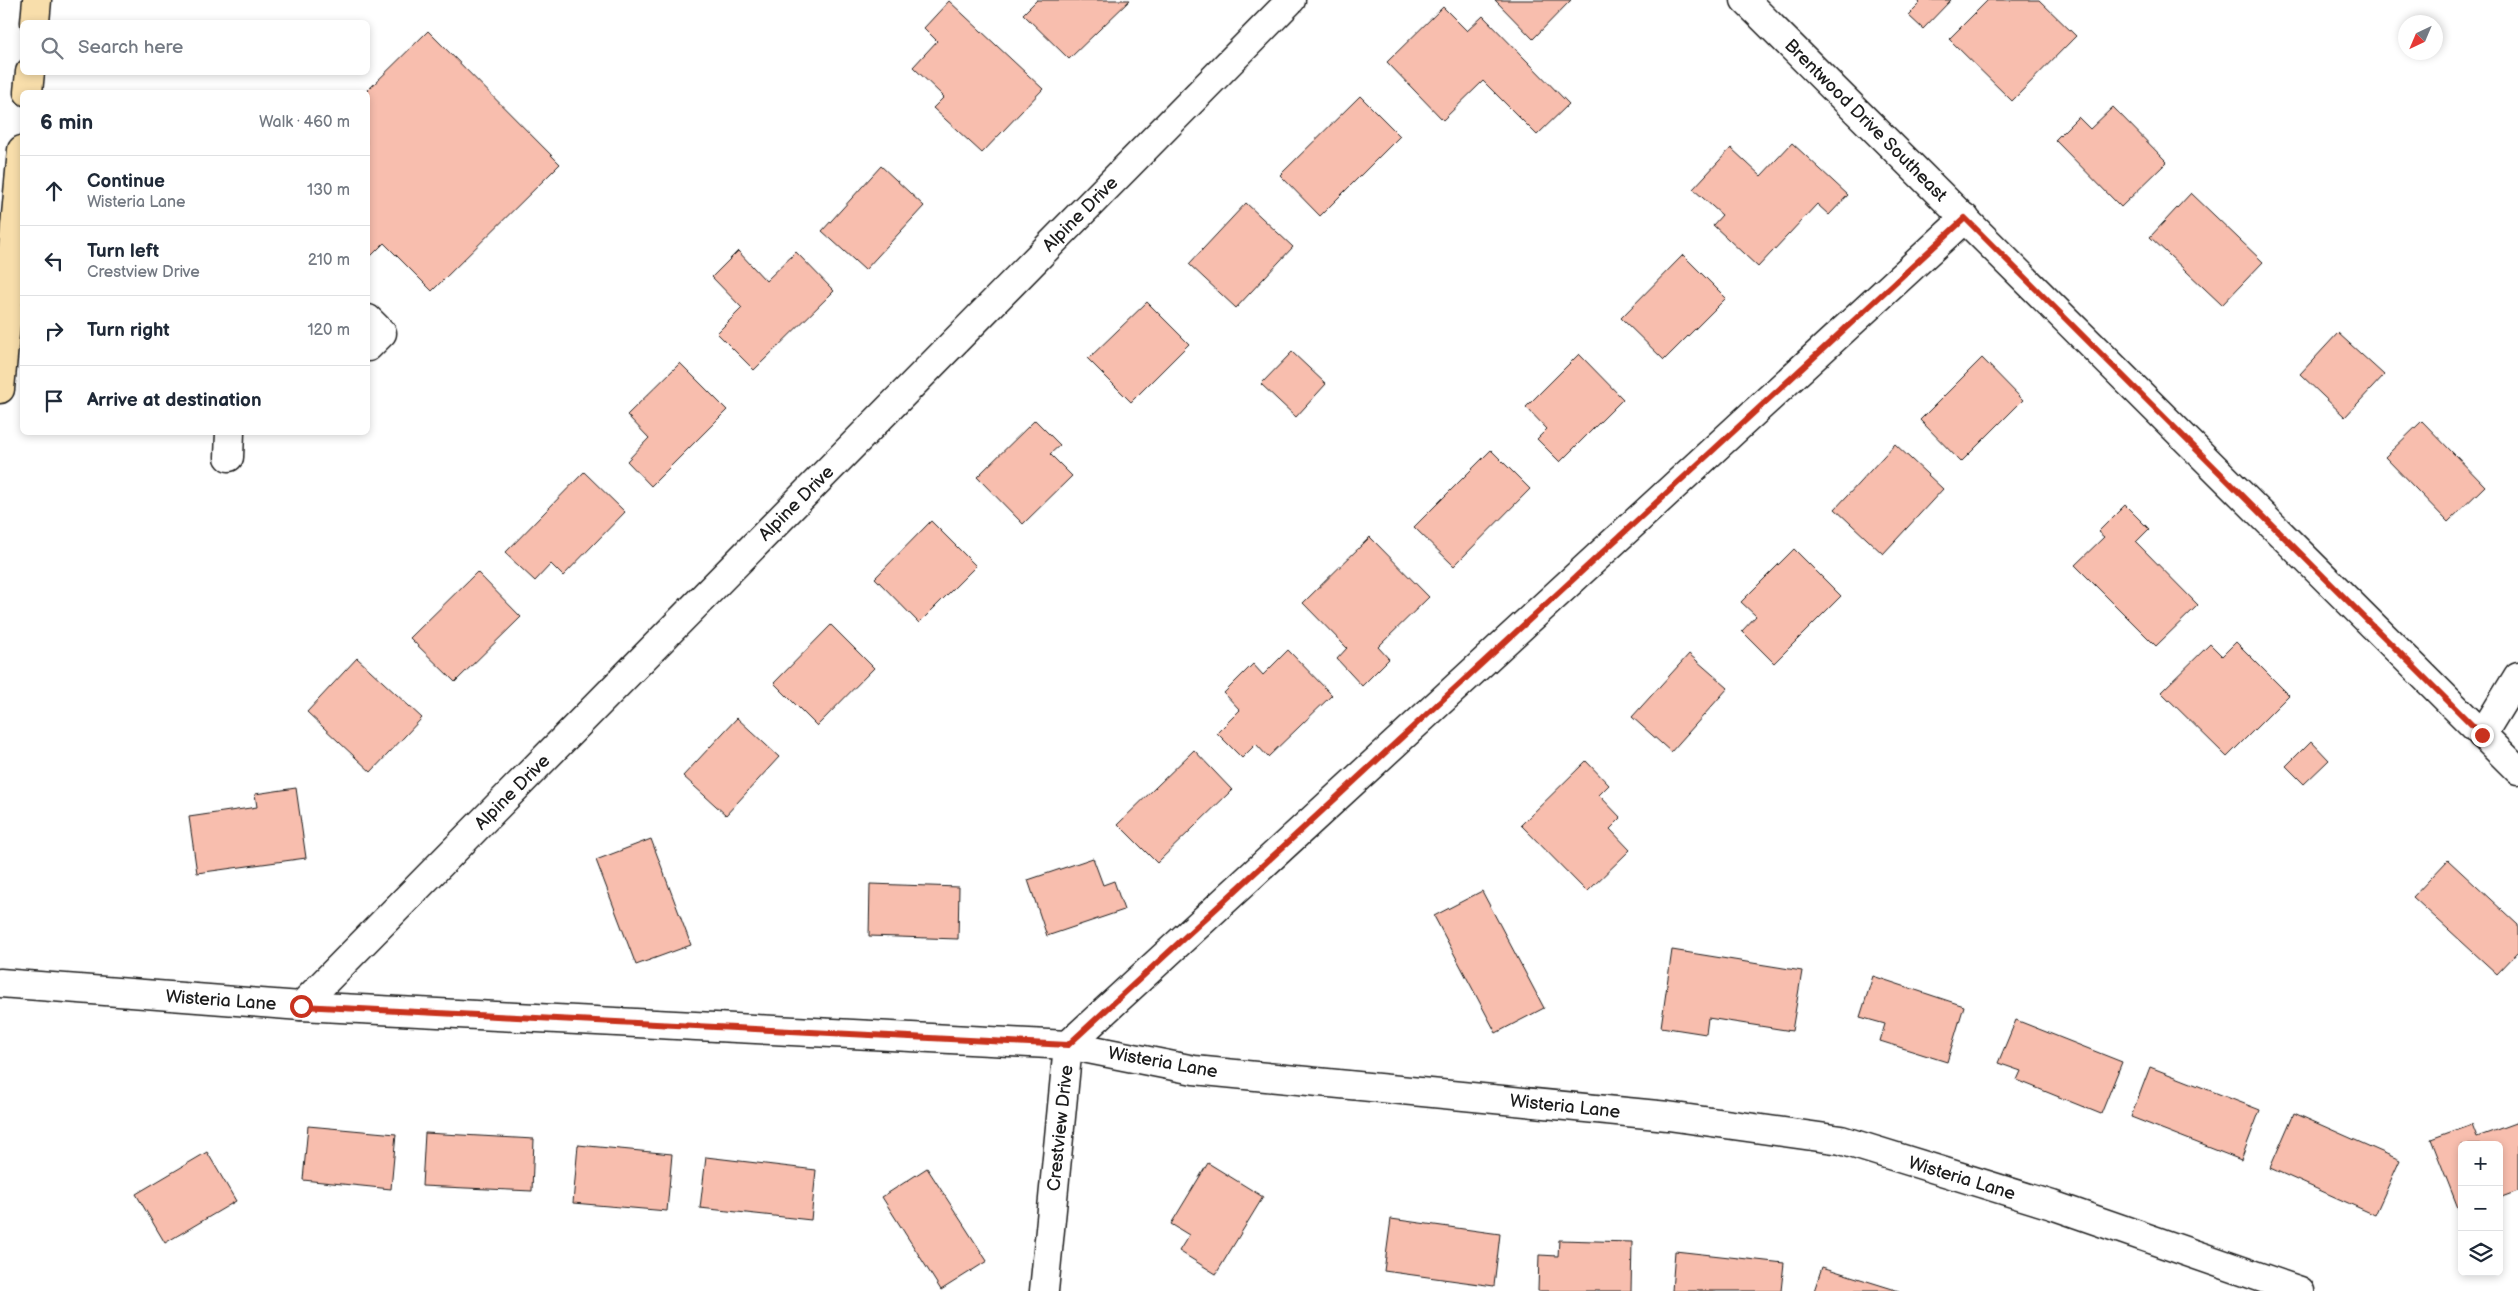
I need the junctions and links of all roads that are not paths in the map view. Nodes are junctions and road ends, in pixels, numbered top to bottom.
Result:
1 (37, 0) edge
2 (1291, 0) edge
3 (1745, 0) edge
4 (35, 20) edge
5 (30, 75) edge
6 (28, 90) edge
7 (20, 172) edge
8 (1965, 218) junction
9 (370, 321) edge
10 (370, 345) edge
11 (0, 389) edge
12 (2518, 676) edge
13 (2482, 735) junction
14 (2518, 770) edge
15 (0, 983) edge
16 (301, 1006) junction
17 (1068, 1045) junction
18 (1044, 1291) edge
19 (2300, 1291) edge

1 - 4 main road
2 - 16 street, Alpine Drive
3 - 8 street, Brentwood Drive Southeast
5 - 6 main road
7 - 11 main road
8 - 13 street, Brentwood Drive Southeast
8 - 17 street, Crestview Drive
9 - 10 street
12 - 13 street
13 - 14 street, Brentwood Drive Southeast
15 - 16 street, Wisteria Lane
16 - 17 street, Wisteria Lane
17 - 18 street, Crestview Drive
17 - 19 street, Wisteria Lane

